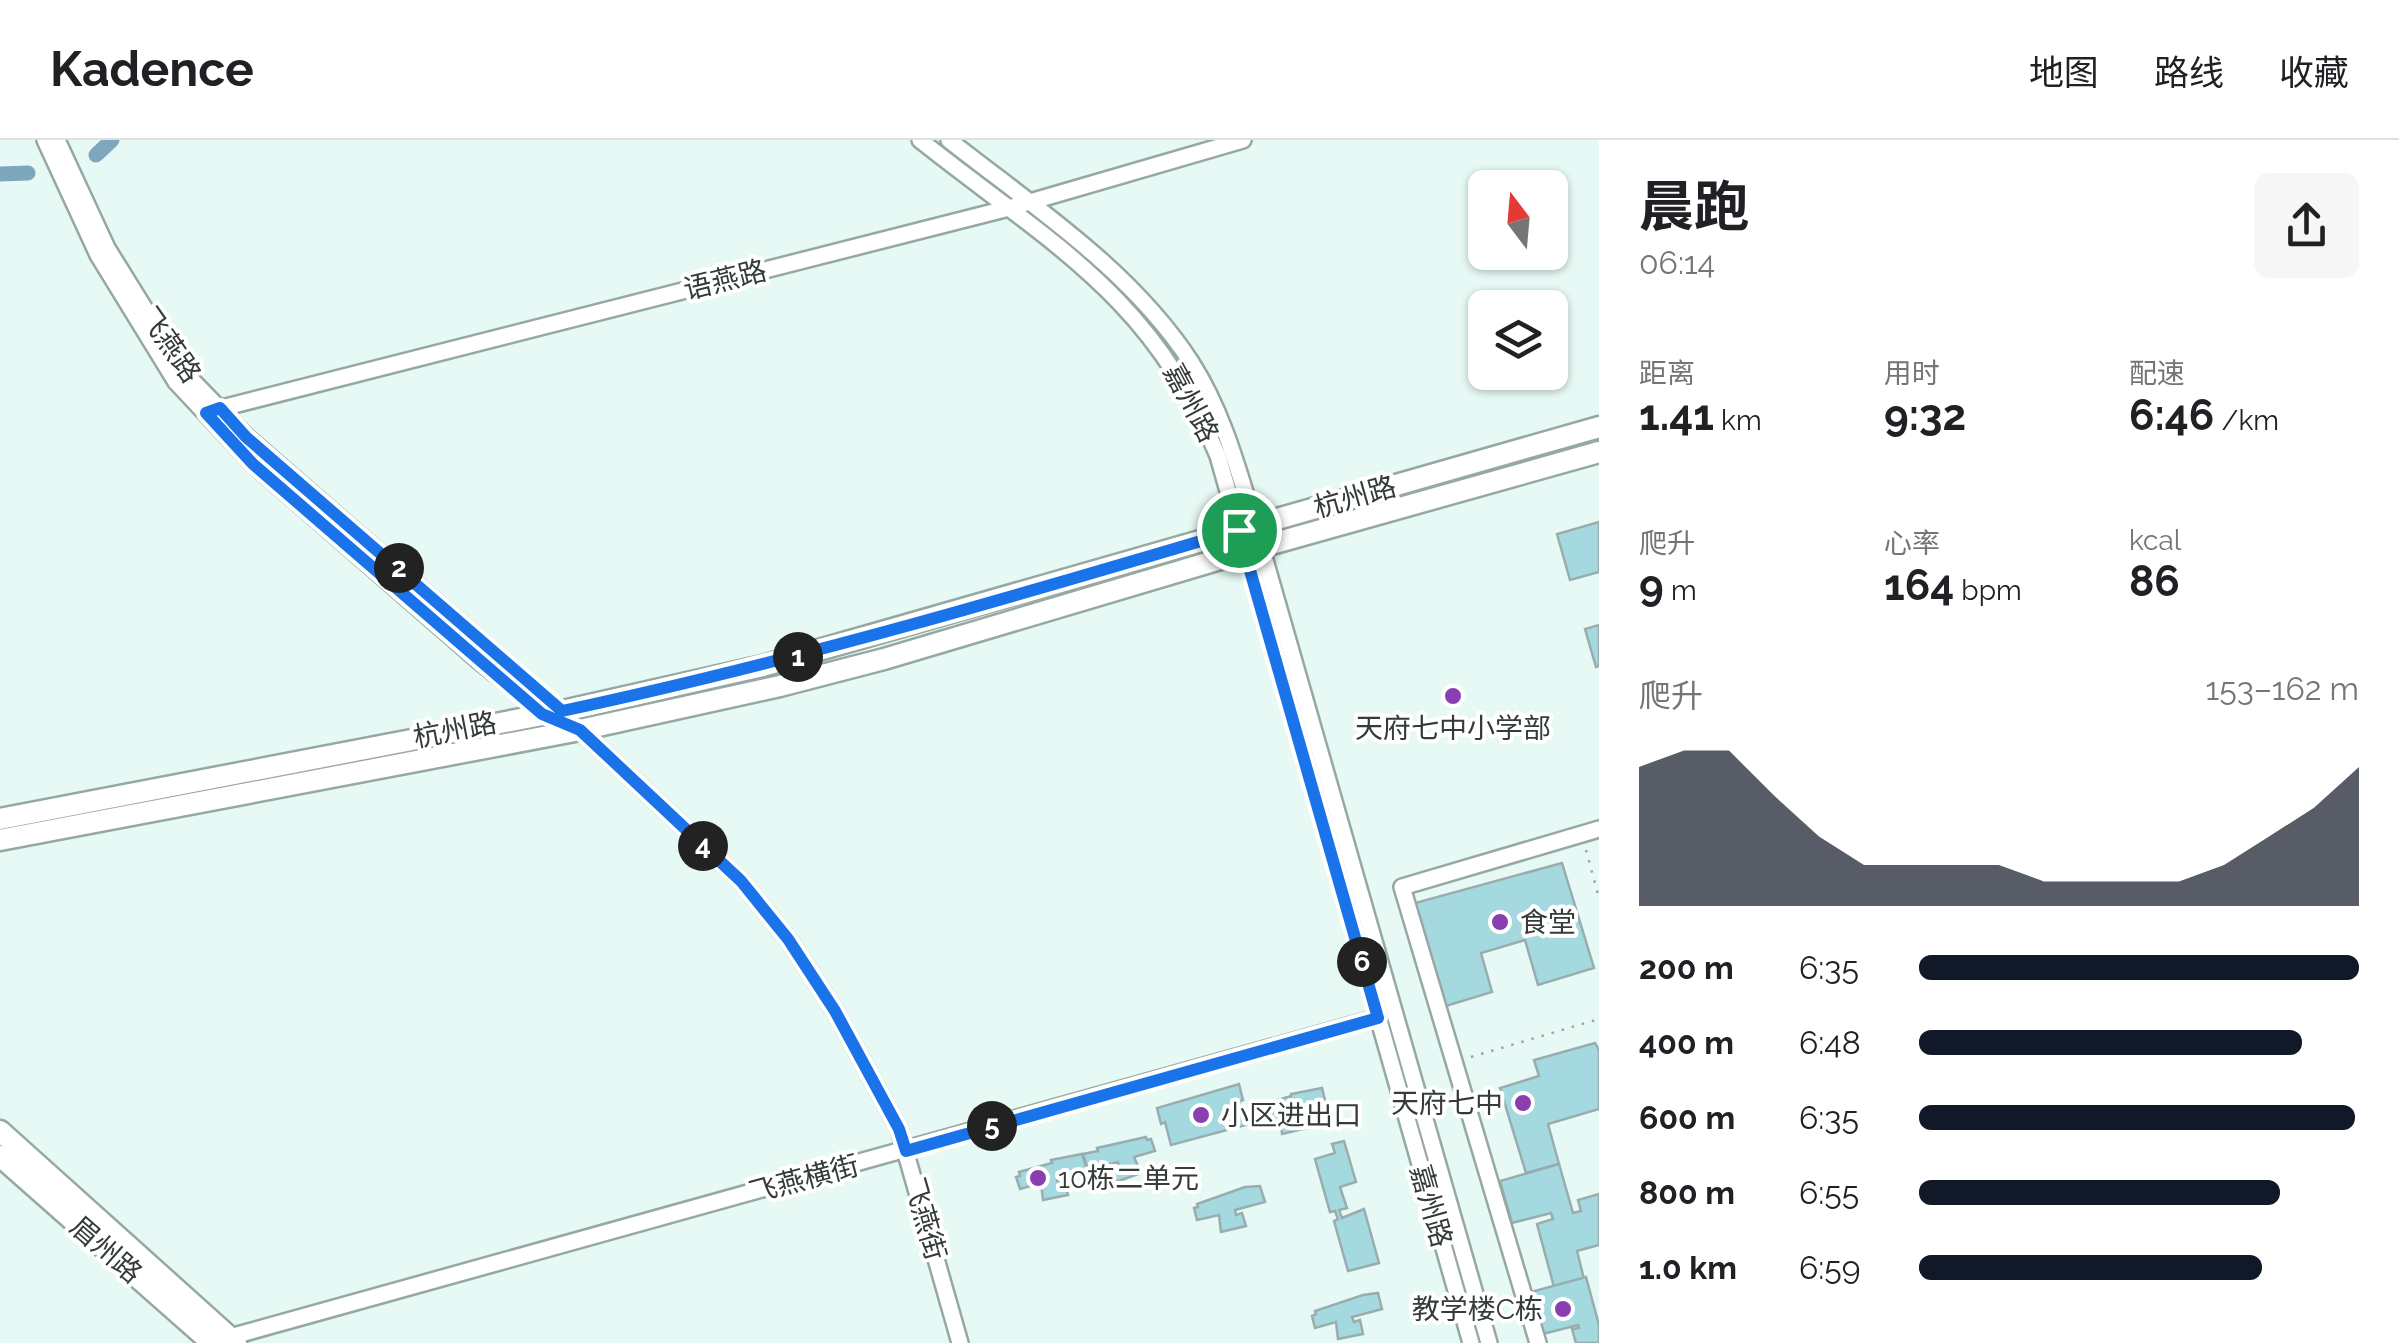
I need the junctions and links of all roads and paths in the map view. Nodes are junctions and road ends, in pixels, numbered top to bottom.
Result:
1 (45, 140) edge
2 (57, 140) edge
3 (920, 140) edge
4 (949, 140) edge
5 (1243, 140) edge
6 (1031, 202) junction
7 (1009, 208) junction
8 (212, 411) junction
9 (1599, 427) edge
10 (1599, 452) edge
11 (1247, 528) junction
12 (1253, 550) junction
13 (552, 712) junction
14 (580, 730) junction
15 (0, 819) edge
16 (1599, 829) edge
17 (1581, 834) junction
18 (0, 840) edge
19 (1599, 898) edge
20 (1378, 1018) junction
21 (1599, 1019) edge
22 (1452, 1063) junction
23 (0, 1132) edge
24 (906, 1151) junction
25 (0, 1156) edge
26 (226, 1341) edge
27 (960, 1343) edge
28 (1471, 1343) edge
29 (1489, 1343) edge
30 (1538, 1343) edge

1 - 8 street, 飞燕路
2 - 8 street, 飞燕路
3 - 7 street, 嘉州路
4 - 6 street
5 - 6 street, 语燕路
6 - 7 street, 语燕路
6 - 11 street
7 - 8 street, 语燕路
7 - 11 street, 嘉州路
8 - 13 street, 飞燕路
9 - 11 main road, 杭州路
10 - 12 main road, 杭州路
11 - 12 street
11 - 13 main road, 杭州路
12 - 14 main road, 杭州路
12 - 20 street, 嘉州路
12 - 29 street
13 - 14 street, 飞燕路
13 - 15 main road, 杭州路
14 - 18 main road, 杭州路
14 - 24 street, 飞燕街
16 - 17 street
17 - 19 path
17 - 22 street
20 - 24 street, 飞燕横街
20 - 28 street, 嘉州路
21 - 22 path
22 - 30 street
23 - 26 main road
24 - 26 street, 飞燕横街
24 - 27 street, 飞燕街
25 - 26 main road, 眉州路

